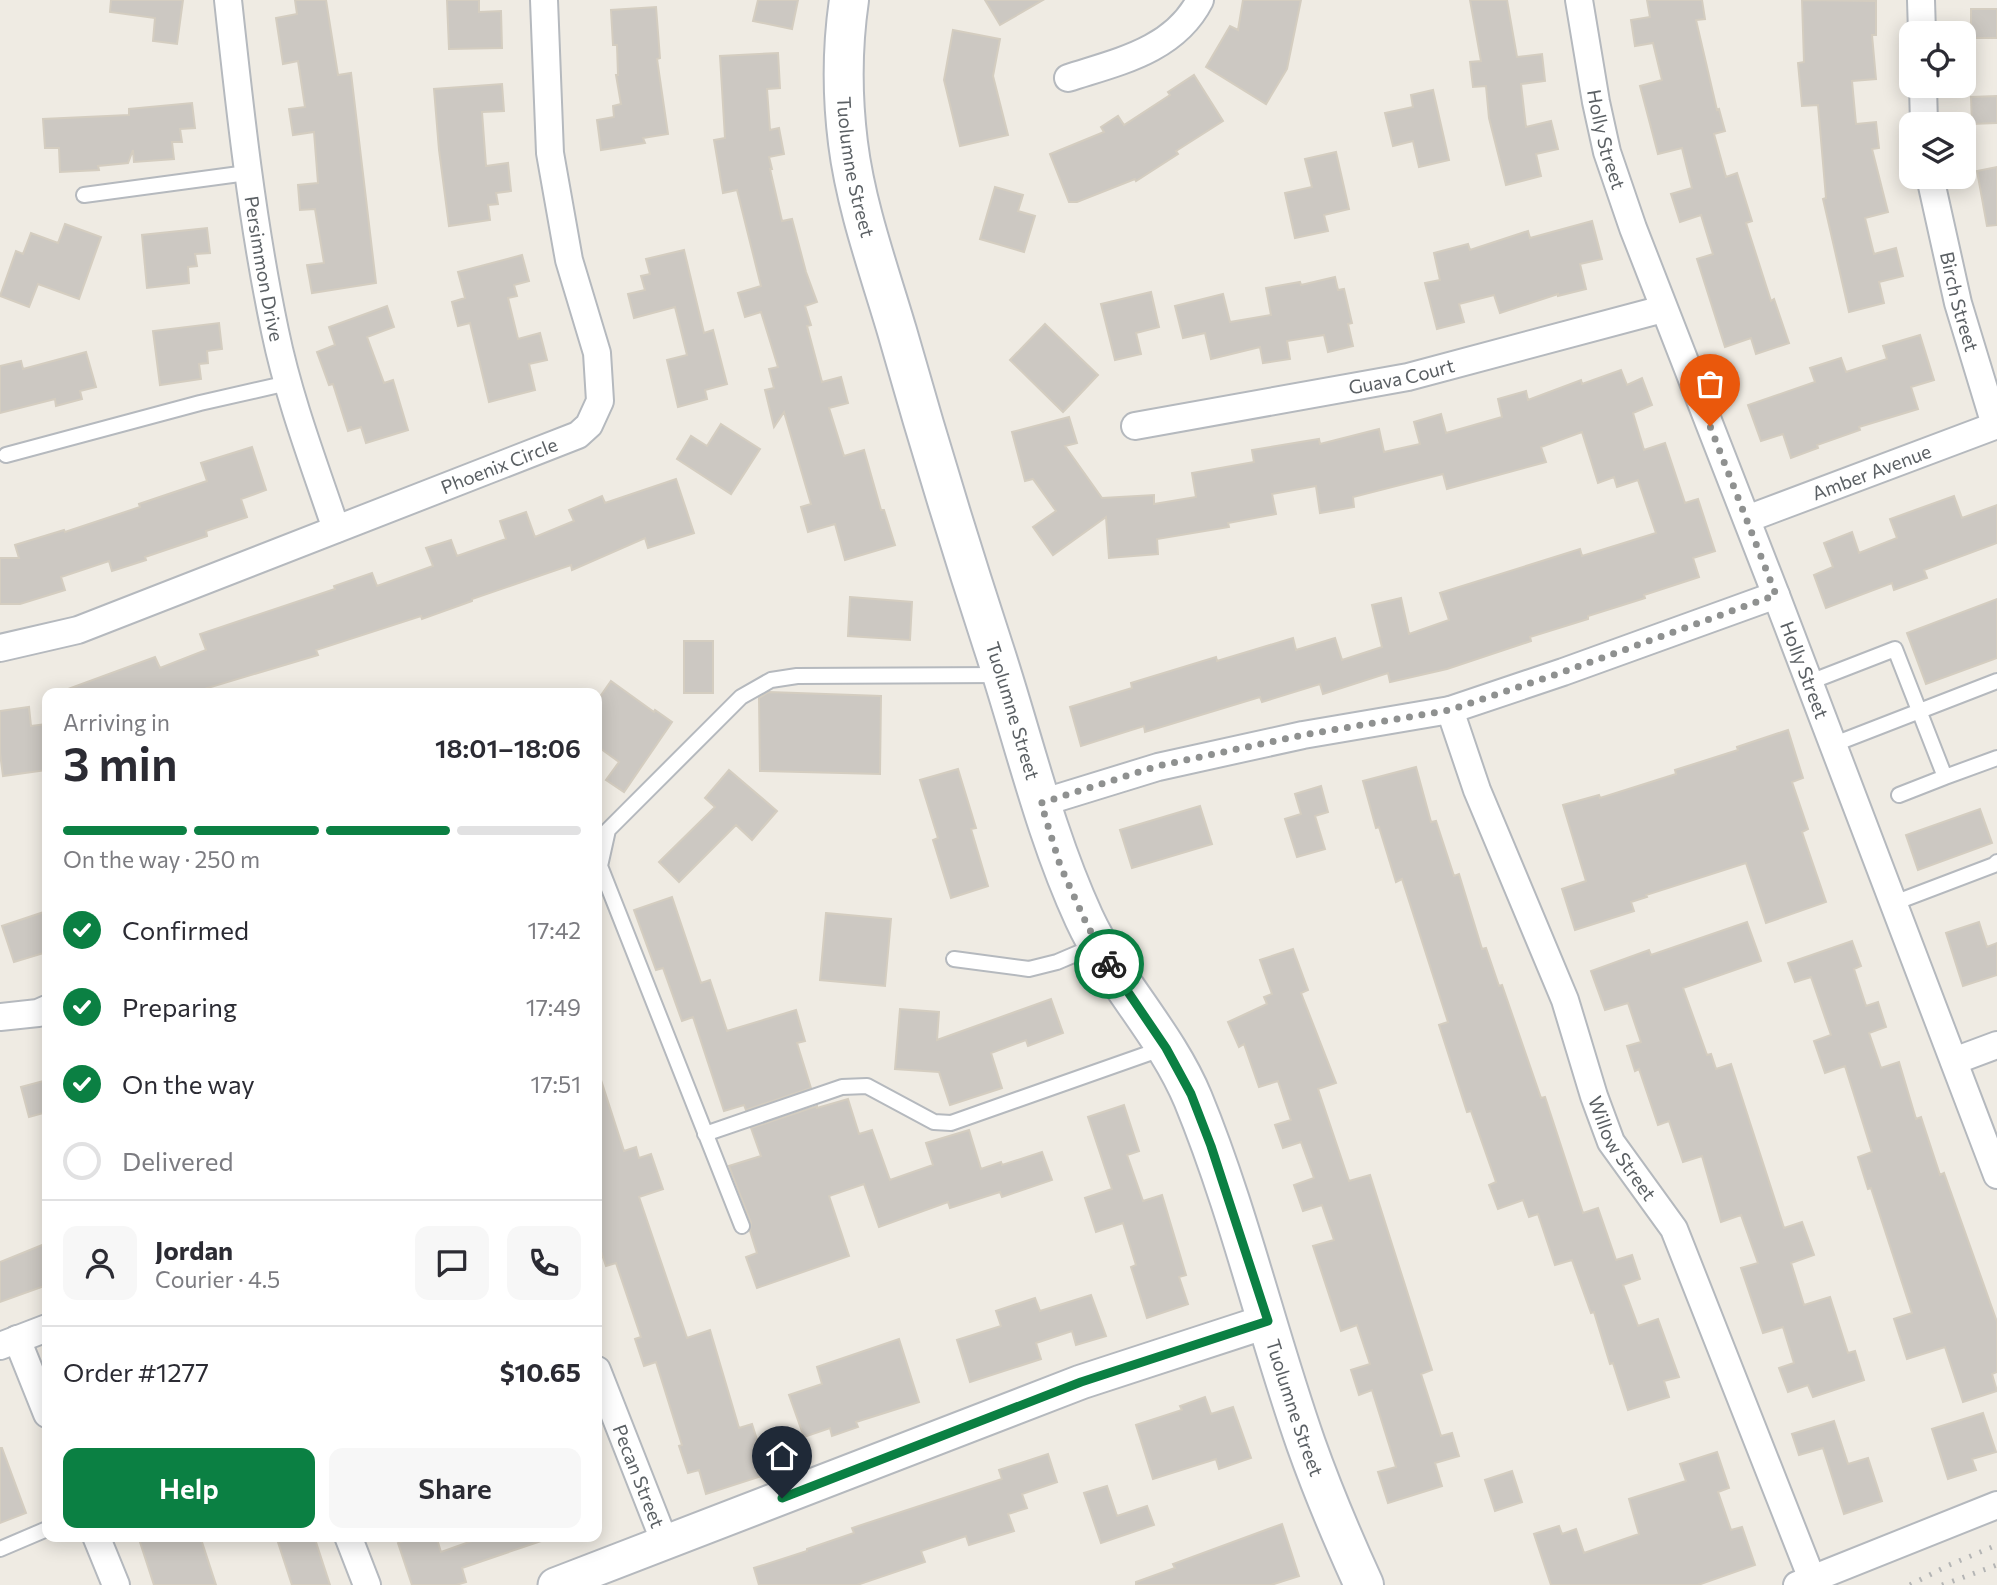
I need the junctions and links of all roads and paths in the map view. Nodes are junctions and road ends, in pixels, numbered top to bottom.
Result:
1 (228, 0) edge
2 (544, 0) edge
3 (849, 0) edge
4 (1200, 0) edge
5 (1579, 0) edge
6 (1921, 0) edge
7 (1922, 21) edge
8 (1068, 78) dead end
9 (247, 173) junction
10 (1933, 189) edge
11 (84, 195) dead end
12 (1663, 309) junction
13 (288, 383) junction
14 (1996, 425) edge
15 (1135, 426) dead end
16 (6, 455) dead end
17 (1747, 519) junction
18 (336, 529) junction
19 (1776, 595) junction
20 (0, 648) edge
21 (1003, 676) junction
22 (1997, 681) edge
23 (1810, 682) junction
24 (1450, 710) junction
25 (1920, 711) junction
26 (1832, 745) junction
27 (1997, 758) edge
28 (1945, 777) junction
29 (1899, 795) dead end
30 (1041, 803) junction
31 (602, 857) edge
32 (1997, 862) edge
33 (602, 871) edge
34 (1894, 903) junction
35 (1098, 945) junction
36 (954, 959) dead end
37 (42, 1011) edge
38 (0, 1017) edge
39 (1997, 1045) edge
40 (1166, 1048) junction
41 (1954, 1061) junction
42 (705, 1134) junction
43 (1997, 1175) edge
44 (742, 1226) dead end
45 (1268, 1321) junction
46 (42, 1330) edge
47 (9, 1342) edge
48 (602, 1383) edge
49 (42, 1405) edge
50 (1997, 1505) edge
51 (42, 1531) edge
52 (98, 1542) edge
53 (350, 1542) edge
54 (665, 1543) junction
55 (0, 1549) edge
56 (1805, 1582) edge
57 (116, 1585) edge
58 (367, 1585) edge
59 (555, 1585) edge
60 (1364, 1585) edge

1 - 9 street, Persimmon Drive
2 - 18 street, Phoenix Circle
3 - 21 main road, Tuolumne Street
4 - 8 street
5 - 12 street, Holly Street
6 - 7 street
9 - 11 lane
9 - 13 street, Persimmon Drive
10 - 14 street, Birch Street
12 - 15 street, Guava Court
12 - 17 street, Holly Street
13 - 16 lane
13 - 18 street, Persimmon Drive
14 - 17 street, Amber Avenue
17 - 19 street, Holly Street
18 - 20 street, Phoenix Circle
19 - 23 street, Holly Street
19 - 24 street
21 - 30 main road, Tuolumne Street
21 - 31 lane
22 - 25 lane
23 - 25 lane
23 - 26 street, Holly Street
24 - 30 street
24 - 56 street, Willow Street
25 - 26 lane
25 - 28 lane
26 - 34 street, Holly Street
27 - 28 lane
28 - 29 lane
30 - 35 main road, Tuolumne Street
32 - 34 lane
33 - 42 lane
34 - 41 street, Holly Street
35 - 36 lane
35 - 40 main road, Tuolumne Street
37 - 38 street
39 - 41 street
40 - 42 lane
40 - 45 main road, Tuolumne Street
41 - 43 street, Holly Street
42 - 44 lane
45 - 54 street
45 - 60 main road, Tuolumne Street
46 - 47 street
47 - 49 street
48 - 54 street, Pecan Street
50 - 56 street
51 - 55 lane
52 - 57 street
53 - 58 street
54 - 59 street

